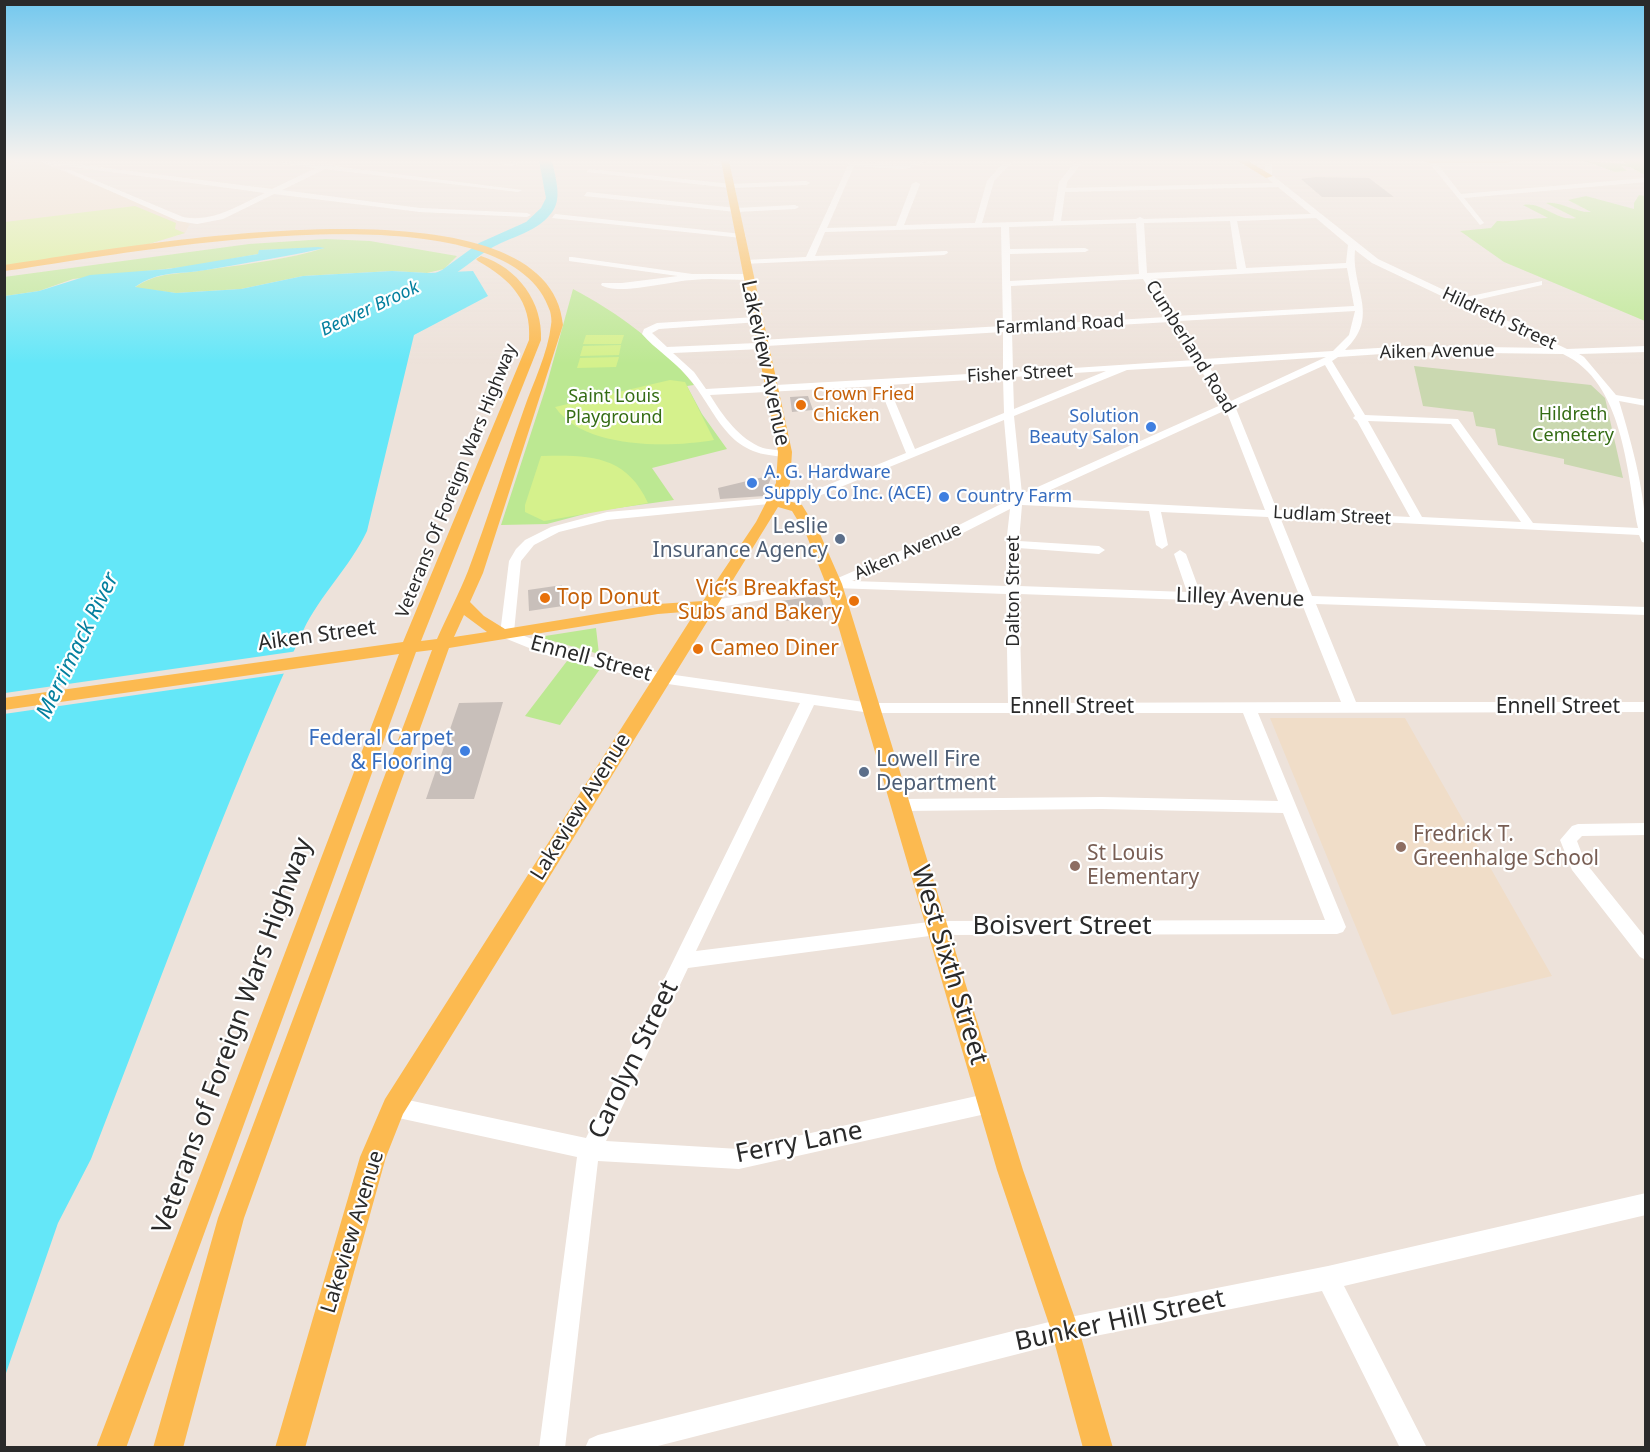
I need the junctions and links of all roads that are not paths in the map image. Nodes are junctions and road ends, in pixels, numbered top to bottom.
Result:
1 (674, 229) edge
2 (740, 229) edge
3 (879, 229) edge
4 (1005, 229) edge
5 (1141, 229) edge
6 (1235, 229) edge
7 (1333, 229) edge
8 (822, 231) joint
9 (742, 236) junction
10 (1352, 244) junction
11 (1085, 250) dead end
12 (1006, 252) junction
13 (944, 254) dead end
14 (485, 255) junction
15 (810, 258) junction
16 (572, 259) dead end
17 (745, 262) junction
18 (1350, 265) junction
19 (4, 268) edge
20 (1242, 271) junction
21 (4, 273) edge
22 (1145, 276) junction
23 (692, 277) junction
24 (748, 277) junction
25 (1539, 283) dead end
26 (1006, 284) junction
27 (605, 285) dead end
28 (1461, 301) junction
29 (1359, 308) junction
30 (1172, 318) junction
31 (756, 320) junction
32 (1007, 328) junction
33 (761, 344) junction
34 (1646, 349) edge
35 (666, 350) junction
36 (1572, 353) junction
37 (1331, 358) junction
38 (1201, 363) junction
39 (1126, 367) junction
40 (1008, 374) junction
41 (882, 382) junction
42 (771, 390) junction
43 (703, 392) junction
44 (1613, 397) junction
45 (1646, 403) edge
46 (1230, 406) junction
47 (1009, 414) junction
48 (1358, 418) junction
49 (784, 454) junction
50 (912, 454) junction
51 (1632, 467) junction
52 (1646, 469) edge
53 (775, 501) junction
54 (1017, 501) junction
55 (1154, 508) junction
56 (1273, 513) junction
57 (1417, 519) junction
58 (1528, 524) junction
59 (1645, 534) edge
60 (1012, 544) junction
61 (1162, 544) dead end
62 (1099, 550) dead end
63 (1180, 554) dead end
64 (834, 584) junction
65 (1013, 590) junction
66 (1195, 596) junction
67 (1307, 600) junction
68 (462, 603) junction
69 (708, 605) junction
70 (1646, 610) edge
71 (505, 634) junction
72 (442, 643) junction
73 (411, 647) junction
74 (661, 678) junction
75 (808, 701) junction
76 (4, 704) edge
77 (1248, 706) junction
78 (1350, 706) junction
79 (1015, 707) junction
80 (1646, 707) edge
81 (871, 708) junction
82 (901, 806) junction
83 (1289, 807) junction
84 (1646, 829) edge
85 (937, 927) junction
86 (1646, 952) edge
87 (681, 961) junction
88 (990, 1103) junction
89 (394, 1107) junction
90 (591, 1150) junction
91 (1646, 1204) edge
92 (1328, 1278) junction
93 (1065, 1330) junction
94 (111, 1448) edge
95 (168, 1448) edge
96 (290, 1448) edge
97 (552, 1448) edge
98 (598, 1448) edge
99 (1098, 1448) edge
100 (1414, 1448) edge

1 - 9 street
2 - 9 main road, Lakeview Avenue
3 - 8 street
4 - 12 street, Dalton Street
5 - 22 street, Cumberland Road
6 - 20 street
7 - 10 street, Hildreth Street
8 - 15 street
9 - 17 main road, Lakeview Avenue
10 - 18 street
10 - 28 street, Hildreth Street
11 - 12 street
12 - 26 street, Dalton Street
13 - 15 street
14 - 19 main road, Veterans Of Foreign Wars Highway
14 - 21 main road, Veterans Of Foreign Wars Highway
14 - 68 main road, Veterans Of Foreign Wars Highway
14 - 73 main road, Veterans Of Foreign Wars Highway
15 - 17 street
16 - 23 street
17 - 24 main road, Lakeview Avenue
18 - 20 street
18 - 29 street
20 - 22 street
22 - 26 street
22 - 30 street, Cumberland Road
23 - 24 street
23 - 27 street
24 - 31 main road, Lakeview Avenue
25 - 28 street
26 - 32 street, Dalton Street
28 - 36 street, Hildreth Street
29 - 30 street, Farmland Road
29 - 37 street
30 - 32 street, Farmland Road
30 - 38 street, Cumberland Road
31 - 33 main road, Lakeview Avenue
31 - 35 street
32 - 33 street, Farmland Road
32 - 40 street, Dalton Street
33 - 35 street, Farmland Road
33 - 42 main road, Lakeview Avenue
34 - 36 street, Aiken Avenue
35 - 43 street
36 - 37 street, Aiken Avenue
36 - 44 street, Hildreth Street
37 - 38 street, Fisher Street
37 - 46 street, Aiken Avenue
37 - 48 street
38 - 39 street, Fisher Street
38 - 46 street, Cumberland Road
39 - 40 street, Fisher Street
39 - 47 street
40 - 41 street, Fisher Street
40 - 47 street, Dalton Street
41 - 42 street, Fisher Street
41 - 50 street
42 - 43 street, Fisher Street
42 - 49 main road, Lakeview Avenue
43 - 49 street
44 - 45 street
44 - 51 street, Hildreth Street
46 - 54 street, Aiken Avenue
46 - 56 street, Cumberland Road
47 - 50 street
47 - 54 street, Dalton Street
48 - 57 street
48 - 58 street
49 - 53 main road, Lakeview Avenue
50 - 53 street
51 - 52 street
51 - 59 street, Hildreth Street
53 - 64 main road, West Sixth Street
53 - 69 main road, Lakeview Avenue
53 - 71 street
54 - 55 street, Ludlam Street
54 - 60 street, Dalton Street
54 - 64 street, Aiken Avenue
55 - 56 street, Ludlam Street
55 - 61 street
56 - 57 street, Ludlam Street
56 - 67 street, Cumberland Road
57 - 58 street, Ludlam Street
58 - 59 street, Ludlam Street
60 - 62 street
60 - 65 street, Dalton Street
63 - 66 street
64 - 65 street, Lilley Avenue
64 - 69 street, Aiken Avenue
64 - 81 main road, West Sixth Street
65 - 66 street, Lilley Avenue
65 - 79 street, Dalton Street
66 - 67 street, Lilley Avenue
67 - 70 street, Lilley Avenue
67 - 78 street, Cumberland Road
68 - 71 main road
68 - 72 main road, Veterans Of Foreign Wars Highway
69 - 71 main road, Aiken Street
69 - 74 main road, Lakeview Avenue
71 - 72 main road, Aiken Street
71 - 74 street, Ennell Street
72 - 73 main road, Aiken Street
72 - 95 main road
73 - 76 main road, Aiken Street
73 - 94 main road, Veterans of Foreign Wars Highway
74 - 75 street, Ennell Street
74 - 89 main road, Lakeview Avenue
75 - 81 street, Ennell Street
75 - 87 street, Carolyn Street
77 - 78 street, Ennell Street
77 - 79 street, Ennell Street
77 - 83 street
78 - 80 street, Ennell Street
79 - 81 street, Ennell Street
81 - 82 main road, West Sixth Street
82 - 83 street
82 - 85 main road, West Sixth Street
83 - 85 street, Boisvert Street
84 - 86 street
85 - 87 street, Boisvert Street
85 - 88 main road, West Sixth Street
87 - 90 street, Carolyn Street
88 - 90 street, Ferry Lane
88 - 93 main road, West Sixth Street
89 - 90 street, Ferry Lane
89 - 96 main road, Lakeview Avenue
90 - 97 street, Carolyn Street
91 - 92 street, Bunker Hill Street
92 - 93 street, Bunker Hill Street
92 - 100 street
93 - 98 street, Bunker Hill Street
93 - 99 main road, West Sixth Street

